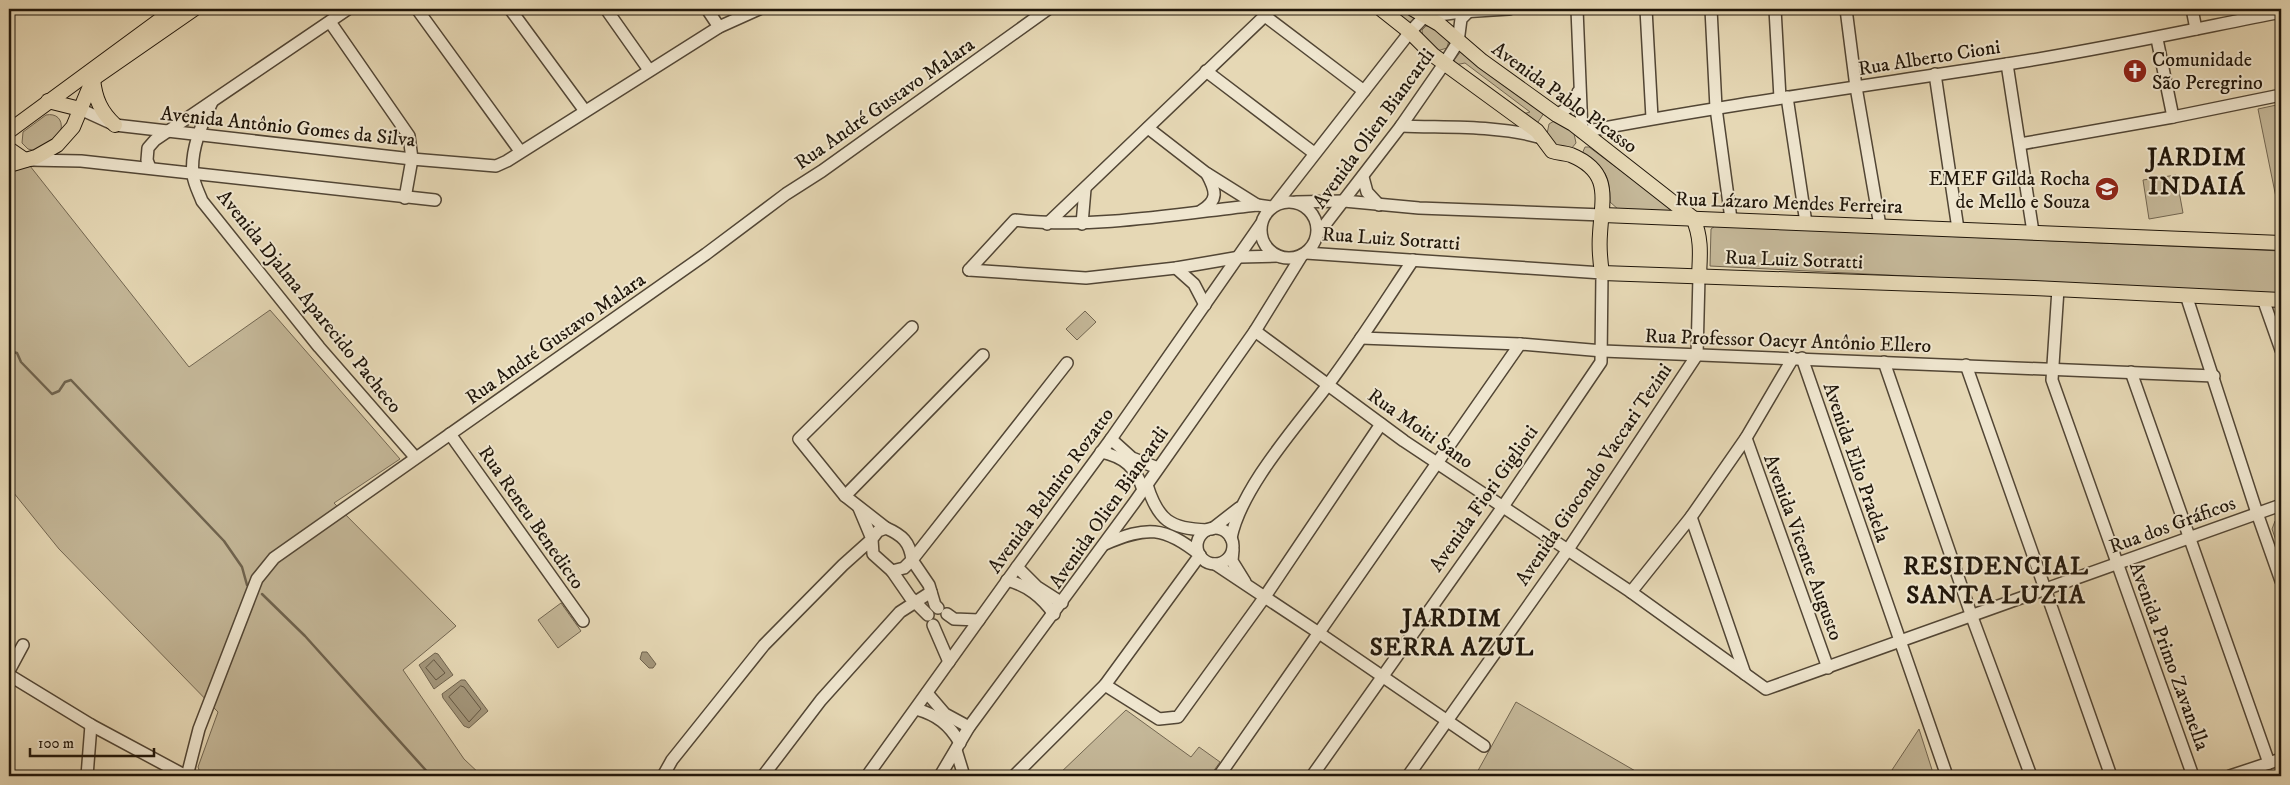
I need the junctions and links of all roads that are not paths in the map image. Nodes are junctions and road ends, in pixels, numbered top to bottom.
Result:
1 (174, 9) edge
2 (194, 9) edge
3 (348, 9) edge
4 (417, 9) edge
5 (510, 9) edge
6 (606, 9) edge
7 (707, 9) edge
8 (759, 9) edge
9 (1048, 9) edge
10 (1380, 9) edge
11 (1509, 9) edge
12 (1577, 9) edge
13 (1646, 9) edge
14 (1710, 9) edge
15 (1775, 9) edge
16 (1846, 9) edge
17 (2192, 9) edge
18 (1268, 12) edge
19 (1468, 12) junction
20 (2281, 12) edge
21 (1418, 13) edge
22 (330, 22) junction
23 (719, 27) junction
24 (2196, 29) junction
25 (1410, 32) junction
26 (2157, 39) junction
27 (1458, 42) junction
28 (1444, 64) junction
29 (2007, 64) junction
30 (649, 70) junction
31 (1206, 71) junction
32 (1935, 74) junction
33 (93, 80) junction
34 (1580, 86) junction
35 (1856, 87) junction
36 (1364, 91) junction
37 (2281, 95) edge
38 (1784, 98) junction
39 (54, 102) junction
40 (212, 102) junction
41 (1716, 108) junction
42 (80, 109) junction
43 (585, 111) junction
44 (1557, 115) junction
45 (2173, 117) junction
46 (1652, 118) junction
47 (205, 119) junction
48 (115, 125) junction
49 (1401, 126) junction
50 (73, 127) junction
51 (1148, 128) junction
52 (9, 131) edge
53 (175, 131) junction
54 (1582, 132) junction
55 (198, 134) junction
56 (1539, 134) junction
57 (215, 136) junction
58 (2020, 144) junction
59 (9, 149) edge
60 (520, 152) junction
61 (1314, 153) junction
62 (1569, 154) junction
63 (412, 159) junction
64 (25, 160) junction
65 (194, 160) junction
66 (9, 165) edge
67 (150, 168) junction
68 (1206, 173) junction
69 (193, 174) junction
70 (1363, 177) junction
71 (1085, 189) junction
72 (405, 198) junction
73 (435, 200) dead end
74 (1344, 201) junction
75 (1296, 202) junction
76 (1257, 205) junction
77 (1379, 205) junction
78 (1274, 206) junction
79 (1200, 211) junction
80 (1603, 215) junction
81 (1693, 218) junction
82 (1730, 219) junction
83 (1806, 222) junction
84 (1047, 224) junction
85 (1082, 224) junction
86 (1262, 224) junction
87 (1880, 226) junction
88 (1958, 229) junction
89 (2034, 232) junction
90 (1318, 235) junction
91 (2281, 243) edge
92 (1304, 254) junction
93 (1278, 256) junction
94 (1240, 258) junction
95 (1413, 260) junction
96 (1176, 268) junction
97 (1602, 273) junction
98 (1699, 276) junction
99 (2058, 289) junction
100 (2186, 295) junction
101 (2263, 299) junction
102 (2281, 300) edge
103 (1205, 305) junction
104 (912, 327) dead end
105 (1254, 331) junction
106 (1361, 338) junction
107 (1520, 344) junction
108 (2281, 350) edge
109 (1602, 351) junction
110 (982, 355) dead end
111 (1697, 355) junction
112 (1797, 358) junction
113 (1884, 362) junction
114 (1067, 363) dead end
115 (1966, 365) junction
116 (2053, 369) junction
117 (2131, 372) junction
118 (2214, 376) junction
119 (1328, 385) junction
120 (1381, 424) junction
121 (450, 434) junction
122 (1746, 438) junction
123 (1111, 439) junction
124 (1101, 452) junction
125 (415, 457) junction
126 (1438, 463) junction
127 (1158, 468) junction
128 (1145, 487) junction
129 (845, 496) junction
130 (2281, 506) edge
131 (1241, 507) junction
132 (859, 508) junction
133 (1502, 508) junction
134 (2257, 513) junction
135 (1691, 517) junction
136 (886, 528) junction
137 (1209, 529) junction
138 (931, 537) junction
139 (2188, 538) junction
140 (872, 539) junction
141 (909, 544) junction
142 (1105, 544) junction
143 (1232, 544) junction
144 (1567, 551) junction
145 (873, 554) junction
146 (852, 556) junction
147 (1200, 556) junction
148 (912, 560) junction
149 (1215, 564) junction
150 (2117, 565) junction
151 (1017, 567) junction
152 (892, 571) junction
153 (1008, 580) junction
154 (2281, 581) edge
155 (1251, 589) junction
156 (2044, 590) junction
157 (931, 592) junction
158 (1631, 592) junction
159 (1264, 598) junction
160 (916, 603) junction
161 (1062, 603) junction
162 (1054, 614) junction
163 (1972, 617) junction
164 (940, 619) junction
165 (979, 620) junction
166 (583, 621) dead end
167 (1319, 633) junction
168 (1899, 642) junction
169 (23, 646) dead end
170 (949, 662) junction
171 (1828, 668) junction
172 (9, 671) edge
173 (1746, 674) junction
174 (9, 675) edge
175 (1382, 676) junction
176 (1105, 685) junction
177 (1766, 689) joint
178 (927, 693) junction
179 (916, 709) junction
180 (1447, 721) junction
181 (91, 725) junction
182 (969, 727) junction
183 (958, 746) junction
184 (1484, 746) dead end
185 (2281, 759) edge
186 (2269, 763) junction
187 (669, 771) edge
188 (2027, 775) edge
189 (87, 776) edge
190 (186, 776) edge
191 (663, 776) edge
192 (762, 776) edge
193 (868, 776) edge
194 (940, 776) edge
195 (964, 776) edge
196 (1014, 776) edge
197 (1219, 776) edge
198 (1312, 776) edge
199 (1408, 776) edge
200 (1947, 776) edge
201 (2111, 776) edge
202 (2193, 776) edge
203 (2230, 776) edge

1 - 39 main road
2 - 33 main road
3 - 22 street
4 - 60 street
5 - 43 street
6 - 30 street
7 - 23 street
8 - 23 street
9 - 121 street, Rua André Gustavo Malara
10 - 25 main road
11 - 19 street
12 - 34 street
13 - 46 street
14 - 41 street
15 - 38 street
16 - 35 street
17 - 24 street
18 - 31 street
18 - 36 street
19 - 21 street
19 - 27 street
20 - 24 street, Rua Alberto Cioni
21 - 25 street
21 - 27 main road, Avenida Pablo Picasso
22 - 40 street
22 - 63 street
23 - 30 street
24 - 26 street, Rua Alberto Cioni
25 - 28 main road
25 - 36 street
26 - 29 street, Rua Alberto Cioni
26 - 45 street
27 - 28 street, Avenida Olien Biancardi
27 - 44 main road, Avenida Pablo Picasso
28 - 49 street, Avenida Olien Biancardi
28 - 56 main road
29 - 32 street, Rua Alberto Cioni
29 - 58 street
30 - 43 street
31 - 51 street
31 - 61 street
32 - 35 street, Rua Alberto Cioni
32 - 88 street
33 - 42 main road
33 - 48 main road
34 - 44 street
34 - 54 street
35 - 38 street, Rua Alberto Cioni
35 - 87 street
36 - 61 street
37 - 45 street
38 - 41 street, Rua Alberto Cioni
38 - 83 street
39 - 42 main road
39 - 50 main road
39 - 52 main road
40 - 47 street, Avenida Djalma Aparecido Pacheco
40 - 53 street
41 - 46 street, Rua Alberto Cioni
41 - 82 street
42 - 48 street, Avenida Antônio Gomes da Silva
42 - 50 main road
43 - 60 street
44 - 54 main road, Avenida Pablo Picasso
44 - 56 main road
45 - 58 street
46 - 54 street, Rua Alberto Cioni
47 - 55 street, Avenida Djalma Aparecido Pacheco
47 - 57 street
48 - 53 street, Avenida Antônio Gomes da Silva
49 - 56 street
49 - 70 street, Avenida Olien Biancardi
50 - 64 main road
51 - 68 street
51 - 71 street
53 - 55 street, Avenida Antônio Gomes da Silva
53 - 65 street
53 - 67 street
54 - 62 main road
54 - 81 main road, Avenida Pablo Picasso
55 - 57 street, Avenida Antônio Gomes da Silva
55 - 65 street, Avenida Djalma Aparecido Pacheco
56 - 62 main road
57 - 63 street, Avenida Antônio Gomes da Silva
58 - 89 street
59 - 64 main road
60 - 63 street, Avenida Antônio Gomes da Silva
61 - 78 street
62 - 80 main road
63 - 72 street
64 - 66 main road
64 - 67 street
65 - 69 street, Avenida Djalma Aparecido Pacheco
67 - 69 street
68 - 76 street
68 - 79 street
69 - 72 street
69 - 125 street, Avenida Djalma Aparecido Pacheco
70 - 74 street, Avenida Olien Biancardi
70 - 77 street
71 - 84 street
71 - 85 street
72 - 73 street
74 - 75 street, Rua Lázaro Mendes Ferreira
74 - 77 street, Rua Lázaro Mendes Ferreira
74 - 90 street, Avenida Olien Biancardi
75 - 78 street
75 - 90 street
76 - 78 street
76 - 79 street
77 - 80 street, Rua Lázaro Mendes Ferreira
78 - 86 street
79 - 85 street
80 - 81 main road, Rua Lázaro Mendes Ferreira
80 - 97 main road, Avenida Fiori Giglioti
81 - 82 main road, Rua Lázaro Mendes Ferreira
81 - 98 main road, Avenida Giocondo Vaccari Tezini
82 - 83 main road, Rua Lázaro Mendes Ferreira
83 - 87 main road, Rua Lázaro Mendes Ferreira
84 - 85 street
84 - 96 street
86 - 93 street
86 - 94 street, Avenida Belmiro Rozatto
87 - 88 main road, Rua Lázaro Mendes Ferreira
88 - 89 main road, Rua Lázaro Mendes Ferreira
89 - 91 main road, Rua Lázaro Mendes Ferreira
90 - 92 street
92 - 93 street
92 - 95 street, Rua Luiz Sotratti
92 - 105 street, Avenida Olien Biancardi
93 - 94 street
94 - 96 street
94 - 103 street, Avenida Belmiro Rozatto
95 - 97 street, Rua Luiz Sotratti
95 - 106 street
96 - 103 street
97 - 98 main road, Rua Luiz Sotratti
97 - 109 street, Avenida Fiori Giglioti
98 - 99 main road, Rua Luiz Sotratti
98 - 111 street, Avenida Giocondo Vaccari Tezini
99 - 100 main road, Rua Luiz Sotratti
99 - 116 street, Avenida Primo Zavanella
100 - 101 main road, Rua Luiz Sotratti
100 - 118 street
101 - 102 main road, Rua Luiz Sotratti
101 - 108 street
103 - 123 street, Avenida Belmiro Rozatto
104 - 129 street
105 - 119 street, Rua Moiti Sano
105 - 127 street, Avenida Olien Biancardi
106 - 107 street, Rua Professor Oacyr Antônio Ellero
106 - 119 street
107 - 109 street, Rua Professor Oacyr Antônio Ellero
107 - 126 street
109 - 111 street, Rua Professor Oacyr Antônio Ellero
109 - 133 street, Avenida Fiori Giglioti
110 - 129 street
111 - 112 street, Rua Professor Oacyr Antônio Ellero
111 - 144 street, Avenida Giocondo Vaccari Tezini
112 - 113 street, Rua Professor Oacyr Antônio Ellero
112 - 122 street
112 - 168 street, Avenida Elio Pradela
113 - 115 street, Rua Professor Oacyr Antônio Ellero
113 - 163 street
114 - 138 street
115 - 116 street, Rua Professor Oacyr Antônio Ellero
115 - 156 street
116 - 117 street, Rua Professor Oacyr Antônio Ellero
116 - 150 street, Avenida Primo Zavanella
117 - 118 street, Rua Professor Oacyr Antônio Ellero
117 - 139 street
118 - 134 street
119 - 120 street, Rua Moiti Sano
119 - 131 street
120 - 126 street, Rua Moiti Sano
120 - 159 street
121 - 125 street, Rua André Gustavo Malara
121 - 166 street, Rua Reneu Benedicto
122 - 135 street
122 - 171 street, Avenida Vicente Augusto
123 - 124 street, Avenida Belmiro Rozatto
123 - 127 street
124 - 128 street
124 - 151 street, Avenida Belmiro Rozatto
125 - 190 street, Rua André Gustavo Malara
126 - 133 street, Rua Moiti Sano
126 - 167 street
127 - 128 street, Avenida Olien Biancardi
128 - 137 street
128 - 142 street, Avenida Olien Biancardi
129 - 132 street
130 - 134 street, Rua dos Gráficos
131 - 137 street
131 - 143 street
132 - 136 street
132 - 140 street
133 - 144 street, Rua Moiti Sano
133 - 175 street, Avenida Fiori Giglioti
134 - 139 street, Rua dos Gráficos
134 - 154 street
135 - 158 street
135 - 173 street
136 - 140 street
136 - 141 street
137 - 143 street
137 - 147 street
138 - 141 street
138 - 148 street
139 - 150 street, Rua dos Gráficos
139 - 186 street
140 - 145 street
140 - 146 street
141 - 148 street
142 - 147 street
142 - 161 street, Avenida Olien Biancardi
143 - 149 street
143 - 155 street
144 - 158 street, Rua Moiti Sano
144 - 180 street, Avenida Giocondo Vaccari Tezini
145 - 146 street
145 - 152 street
146 - 187 street
147 - 149 street
147 - 176 street
148 - 152 street
148 - 157 street
149 - 155 street
150 - 156 street, Rua dos Gráficos
150 - 202 street, Avenida Primo Zavanella
151 - 153 street, Avenida Belmiro Rozatto
151 - 161 street
152 - 160 street
153 - 162 street
153 - 165 street, Avenida Belmiro Rozatto
155 - 159 street
156 - 163 street, Rua dos Gráficos
156 - 201 street
157 - 160 street
157 - 164 street
158 - 173 street, Rua Moiti Sano
159 - 167 street
159 - 176 street
160 - 164 street
160 - 192 street
161 - 162 street, Avenida Olien Biancardi
162 - 182 street, Avenida Olien Biancardi
163 - 168 street, Rua dos Gráficos
163 - 188 street
164 - 165 street
164 - 170 street
165 - 170 street, Avenida Belmiro Rozatto
167 - 175 street
167 - 197 street
168 - 171 street, Rua dos Gráficos
168 - 200 street, Avenida Elio Pradela
169 - 172 street
170 - 178 street, Avenida Belmiro Rozatto
171 - 177 street, Rua dos Gráficos
173 - 177 street, Rua Moiti Sano
174 - 181 street
175 - 180 street
175 - 198 street, Avenida Fiori Giglioti
176 - 196 street
178 - 179 street, Avenida Belmiro Rozatto
178 - 182 street
179 - 183 street
179 - 193 street, Avenida Belmiro Rozatto
180 - 184 street
180 - 199 street, Avenida Giocondo Vaccari Tezini
181 - 189 street
181 - 190 street
182 - 183 street, Avenida Olien Biancardi
183 - 194 street, Avenida Olien Biancardi
183 - 195 street
185 - 186 street
186 - 203 street
187 - 191 street

